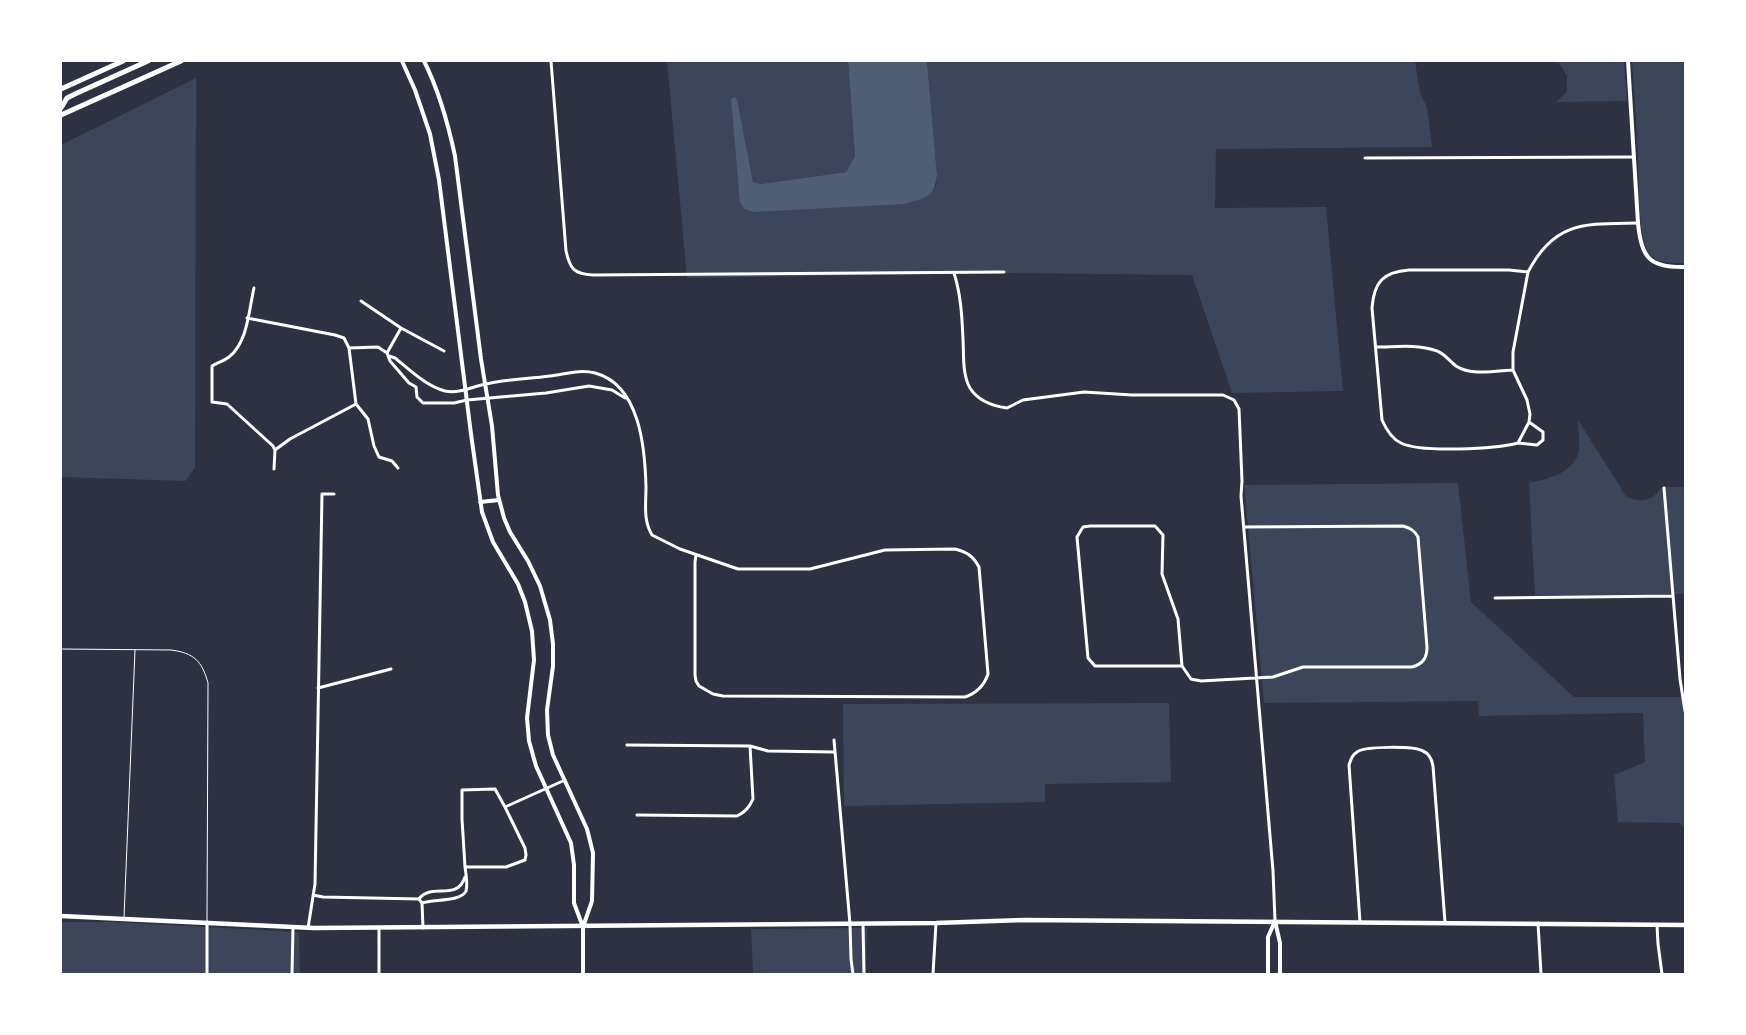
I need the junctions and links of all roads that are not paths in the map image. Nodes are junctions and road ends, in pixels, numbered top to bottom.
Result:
1 (123, 61) edge
2 (148, 61) edge
3 (180, 61) edge
4 (402, 61) edge
5 (424, 61) edge
6 (551, 61) edge
7 (1628, 61) edge
8 (61, 89) edge
9 (61, 108) edge
10 (61, 115) edge
11 (1635, 157) junction
12 (1365, 158) dead end
13 (1638, 223) junction
14 (1685, 267) edge
15 (1004, 272) dead end
16 (1528, 272) junction
17 (954, 274) junction
18 (254, 288) dead end
19 (361, 301) dead end
20 (247, 318) junction
21 (401, 328) junction
22 (1376, 347) junction
23 (349, 348) junction
24 (444, 351) dead end
25 (388, 354) junction
26 (1513, 370) junction
27 (485, 384) junction
28 (466, 390) junction
29 (488, 399) junction
30 (467, 400) junction
31 (356, 404) junction
32 (631, 404) junction
33 (1529, 422) junction
34 (1518, 443) junction
35 (275, 450) junction
36 (398, 468) dead end
37 (274, 469) dead end
38 (1664, 488) dead end
39 (334, 494) dead end
40 (499, 500) junction
41 (480, 502) junction
42 (1244, 527) junction
43 (696, 555) junction
44 (1672, 596) junction
45 (1495, 598) dead end
46 (61, 649) edge
47 (135, 650) junction
48 (1182, 666) junction
49 (391, 669) dead end
50 (1257, 678) junction
51 (318, 688) junction
52 (1685, 711) edge
53 (834, 740) dead end
54 (627, 745) dead end
55 (750, 746) junction
56 (834, 752) junction
57 (565, 780) junction
58 (547, 789) junction
59 (505, 807) junction
60 (636, 815) dead end
61 (465, 867) junction
62 (466, 874) junction
63 (313, 895) junction
64 (419, 899) junction
65 (422, 904) junction
66 (61, 916) edge
67 (124, 918) junction
68 (1275, 921) junction
69 (207, 922) junction
70 (1360, 922) junction
71 (1445, 922) junction
72 (936, 923) junction
73 (1538, 923) junction
74 (850, 924) junction
75 (863, 924) junction
76 (1657, 924) junction
77 (1685, 925) edge
78 (583, 926) junction
79 (293, 927) junction
80 (308, 928) junction
81 (380, 928) junction
82 (423, 928) junction
83 (206, 974) edge
84 (292, 974) edge
85 (379, 974) edge
86 (584, 974) edge
87 (853, 974) edge
88 (864, 974) edge
89 (933, 974) edge
90 (1268, 974) edge
91 (1280, 974) edge
92 (1541, 974) edge
93 (1662, 974) edge

1 - 8 main road
2 - 9 main road
3 - 10 main road
4 - 28 street
5 - 27 street
6 - 17 street
7 - 11 street
11 - 12 street
11 - 13 street
13 - 14 street
13 - 16 street
15 - 17 street
16 - 22 street
16 - 26 street
17 - 42 street
18 - 20 street
19 - 21 street
20 - 23 street
20 - 35 street
21 - 24 street
21 - 25 street
22 - 26 street
22 - 34 street
23 - 25 street
23 - 31 street
25 - 28 street
25 - 30 street
26 - 33 street
27 - 28 street
27 - 29 street
27 - 32 street
28 - 30 street
29 - 30 street
29 - 32 street
29 - 40 street
30 - 41 street
31 - 35 street
31 - 36 street
32 - 43 street
33 - 34 street
33 - 34 street
35 - 37 street
38 - 44 street
39 - 51 street
40 - 41 street
40 - 57 street
41 - 58 street
42 - 50 street
42 - 50 street
43 - 43 street
44 - 45 street
44 - 52 street
46 - 47 lane
47 - 67 lane
47 - 69 lane
48 - 48 street
48 - 50 street
49 - 51 street
50 - 68 street
51 - 63 street
53 - 56 street
54 - 55 street
55 - 56 street
55 - 60 street
56 - 74 street
57 - 58 street
57 - 78 street
58 - 59 street
58 - 78 street
59 - 61 street
59 - 61 street
61 - 62 street
62 - 64 street
62 - 65 street
63 - 64 street
63 - 80 street
64 - 65 street
65 - 82 street
66 - 67 main road
67 - 69 main road
68 - 70 main road
68 - 72 main road
68 - 90 street
68 - 91 street
69 - 79 main road
69 - 83 street
70 - 71 main road
70 - 71 street
71 - 73 main road
72 - 75 main road
72 - 89 street
73 - 76 main road
73 - 92 street
74 - 75 main road
74 - 78 main road
74 - 87 street
75 - 88 street
76 - 77 main road
76 - 93 street
78 - 82 main road
78 - 86 street
79 - 80 main road
79 - 84 street
80 - 81 main road
81 - 82 main road
81 - 85 street

